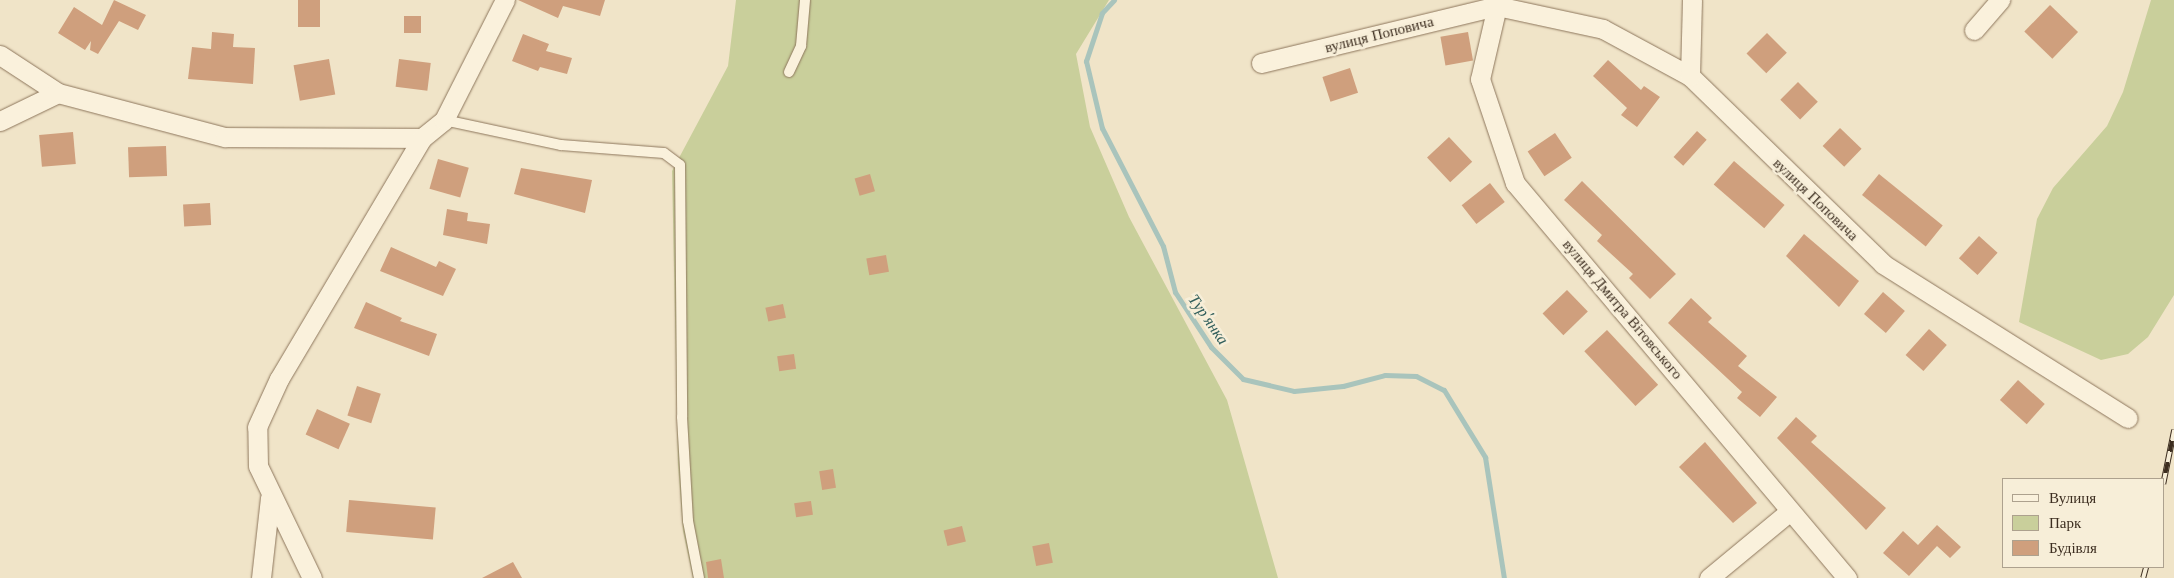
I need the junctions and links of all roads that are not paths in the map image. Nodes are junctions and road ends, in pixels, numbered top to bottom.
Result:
1 (505, 0) edge
2 (805, 0) edge
3 (1692, 0) edge
4 (2000, 0) edge
5 (1496, 3) edge
6 (1974, 30) dead end
7 (0, 55) edge
8 (1261, 63) dead end
9 (789, 72) dead end
10 (1690, 76) junction
11 (58, 93) junction
12 (444, 120) junction
13 (0, 121) edge
14 (422, 138) junction
15 (2128, 418) dead end
16 (270, 498) junction
17 (1790, 511) junction
18 (261, 578) edge
19 (312, 578) edge
20 (699, 578) edge
21 (1709, 578) edge
22 (1847, 578) edge

1 - 12 street
2 - 9 lane
3 - 10 street
4 - 6 street
5 - 8 street, вулиця Поповича
5 - 10 street, вулиця Поповича
5 - 17 street, вулиця Дмитра Вітовського
7 - 11 street
10 - 15 street, вулиця Поповича
11 - 13 street
11 - 14 street
12 - 14 street
12 - 20 lane
14 - 16 street
16 - 18 street
16 - 19 street
17 - 21 street
17 - 22 street, вулиця Дмитра Вітовського

